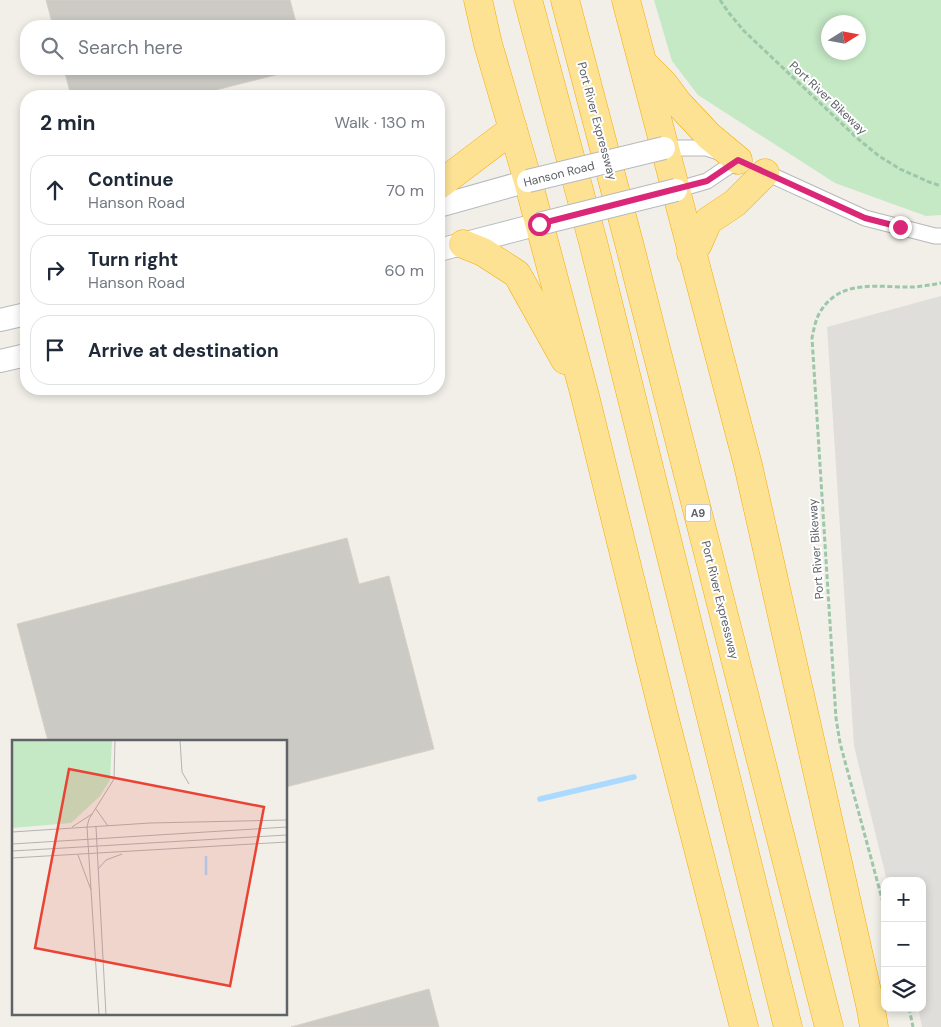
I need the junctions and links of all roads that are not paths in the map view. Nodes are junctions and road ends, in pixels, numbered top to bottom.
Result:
1 (478, 0) edge
2 (528, 0) edge
3 (565, 0) edge
4 (626, 0) edge
5 (643, 63) junction
6 (513, 130) junction
7 (664, 148) junction
8 (738, 160) junction
9 (765, 173) junction
10 (445, 181) edge
11 (528, 181) junction
12 (676, 190) junction
13 (445, 204) edge
14 (539, 224) junction
15 (941, 236) edge
16 (451, 247) edge
17 (692, 253) junction
18 (20, 315) edge
19 (0, 320) edge
20 (20, 356) edge
21 (0, 361) edge
22 (585, 396) junction
23 (744, 1027) edge
24 (788, 1027) edge
25 (829, 1027) edge
26 (874, 1027) edge

1 - 6 highway
2 - 24 highway
3 - 25 highway, Port River Expressway / A9
4 - 5 highway
5 - 7 highway
5 - 8 highway
6 - 10 highway
6 - 11 highway
7 - 8 street, Hanson Road
7 - 11 main road, Hanson Road, bridge
7 - 12 highway
8 - 9 street, Hanson Road
8 - 12 street
9 - 15 street, Hanson Road
9 - 17 highway
11 - 13 main road, Hanson Road
11 - 14 highway
12 - 14 main road, bridge
12 - 17 highway
14 - 16 main road
14 - 22 highway
16 - 22 highway
17 - 26 highway
18 - 19 main road
20 - 21 main road
22 - 23 highway

